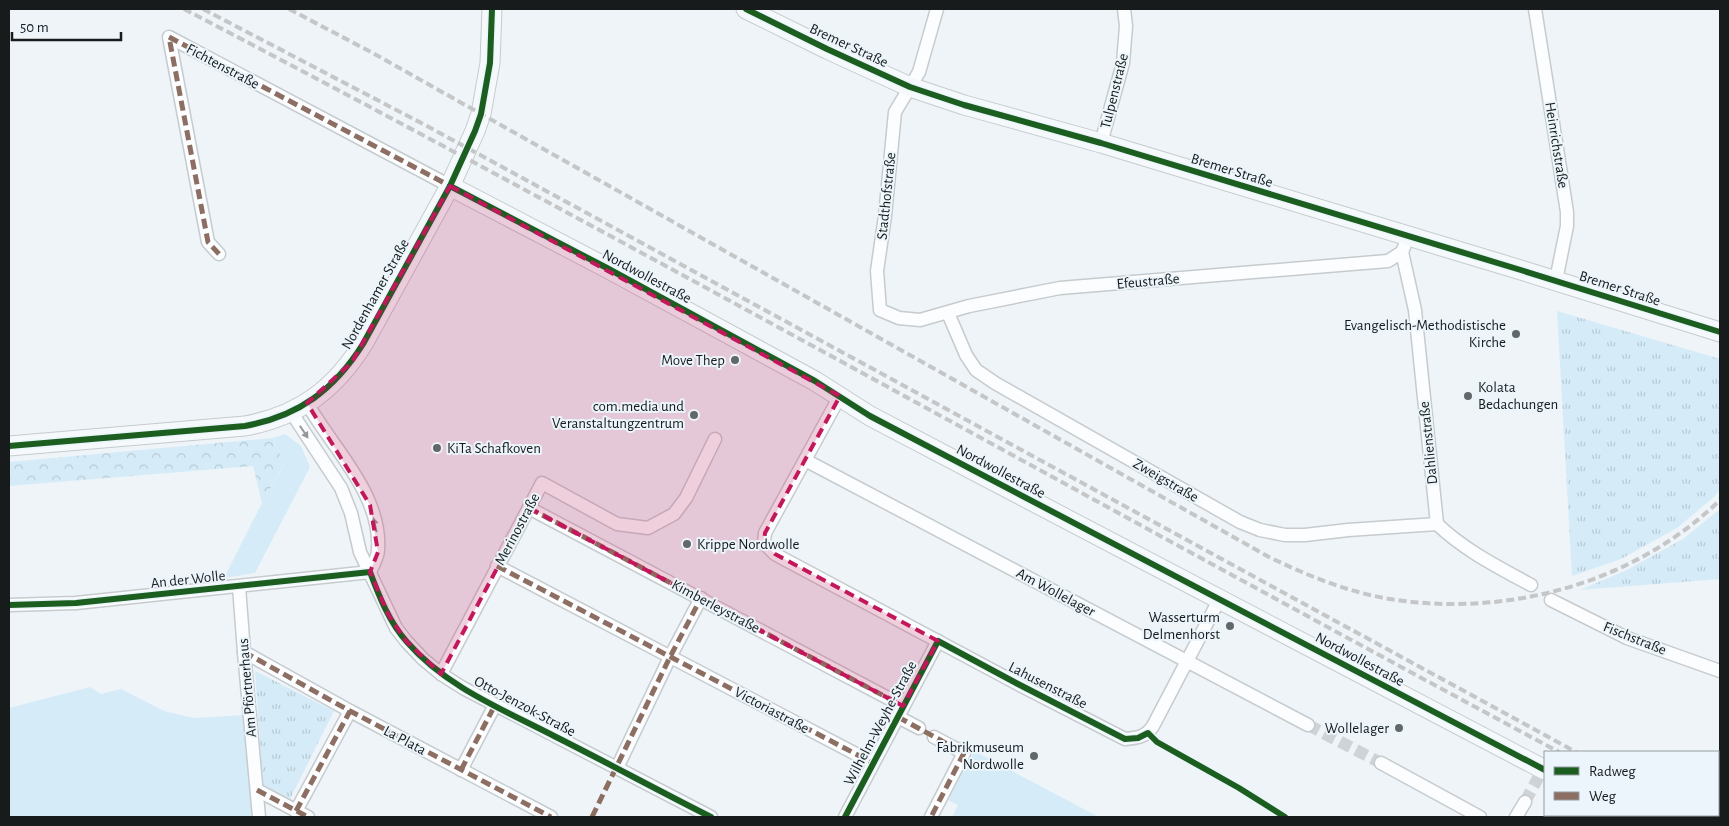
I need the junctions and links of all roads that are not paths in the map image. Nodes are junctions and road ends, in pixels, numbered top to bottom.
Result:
1 (492, 9) edge
2 (746, 9) edge
3 (937, 9) edge
4 (1124, 9) edge
5 (1535, 9) edge
6 (910, 87) junction
7 (1101, 143) junction
8 (450, 186) junction
9 (1405, 244) junction
10 (219, 254) dead end
11 (1556, 280) junction
12 (880, 310) joint
13 (948, 313) junction
14 (1720, 332) edge
15 (840, 396) junction
16 (300, 407) junction
17 (716, 439) dead end
18 (9, 446) edge
19 (805, 460) junction
20 (529, 508) junction
21 (1437, 524) junction
22 (497, 566) junction
23 (370, 572) junction
24 (1531, 585) dead end
25 (239, 587) junction
26 (701, 598) junction
27 (1219, 600) junction
28 (1552, 600) dead end
29 (9, 605) edge
30 (938, 641) junction
31 (244, 652) junction
32 (670, 657) junction
33 (1187, 661) junction
34 (1720, 671) edge
35 (441, 674) junction
36 (495, 705) junction
37 (350, 711) junction
38 (900, 711) junction
39 (1308, 725) tunnel mouth
40 (919, 728) dead end
41 (934, 737) dead end
42 (873, 763) junction
43 (1381, 763) tunnel mouth
44 (617, 768) junction
45 (461, 770) junction
46 (1542, 772) edge
47 (257, 790) junction
48 (1524, 802) tunnel mouth
49 (296, 811) junction
50 (706, 816) edge
51 (259, 817) edge
52 (308, 817) edge
53 (551, 817) edge
54 (845, 817) edge
55 (931, 817) edge
56 (1480, 817) edge
57 (1516, 817) edge

1 - 8 street, Nordenhamer Straße
2 - 6 street, Bremer Straße
3 - 6 street, Stadthofstraße
4 - 7 street, Tulpenstraße
5 - 11 street, Heinrichstraße
6 - 7 street, Bremer Straße
6 - 12 street, Stadthofstraße
7 - 9 street, Bremer Straße
8 - 10 street, Fichtenstraße
8 - 15 street, Nordwollestraße
8 - 16 street, Nordenhamer Straße
9 - 11 street, Bremer Straße
9 - 13 street, Efeustraße
9 - 21 street, Dahlienstraße
11 - 14 street, Bremer Straße
12 - 13 street, Efeustraße
13 - 21 street, Zweigstraße
15 - 19 street, Lahusenstraße
15 - 27 street, Nordwollestraße
16 - 18 street, Nordenhamer Straße
16 -> 23 street, Otto-Jenzok-Straße
23 -> 16 street
17 - 20 street, Merinostraße
19 - 30 street, Lahusenstraße
19 - 33 street, Am Wollelager
20 - 22 street, Merinostraße
20 - 26 street, Kimberleystraße
21 - 24 street
22 - 32 street, Victoriastraße
22 - 35 street, Merinostraße
23 - 25 street, An der Wolle
23 - 35 street, Otto-Jenzok-Straße
25 - 29 street, An der Wolle
25 - 31 street, Am Pförtnerhaus
26 - 32 street
26 - 38 street, Kimberleystraße
27 - 33 street, Lahusenstraße
27 - 46 street, Nordwollestraße
28 - 34 street, Fischstraße
30 - 33 street, Lahusenstraße
30 - 38 street, Wilhelm-Weyhe-Straße
31 - 37 street, La Plata
31 - 47 street, Am Pförtnerhaus
32 - 42 street, Victoriastraße
32 - 44 street
33 - 39 street, Am Wollelager
35 - 36 street, Otto-Jenzok-Straße
36 - 44 street, Otto-Jenzok-Straße
36 - 45 street
37 - 45 street, La Plata
37 - 49 street
38 - 40 street, Kimberleystraße
38 - 42 street, Wilhelm-Weyhe-Straße
41 - 55 street
42 - 54 street, Wilhelm-Weyhe-Straße
43 - 56 street
44 - 50 street, Otto-Jenzok-Straße
45 - 53 street, La Plata
47 - 49 street
47 - 51 street, Am Pförtnerhaus
48 - 57 street
49 - 52 street

